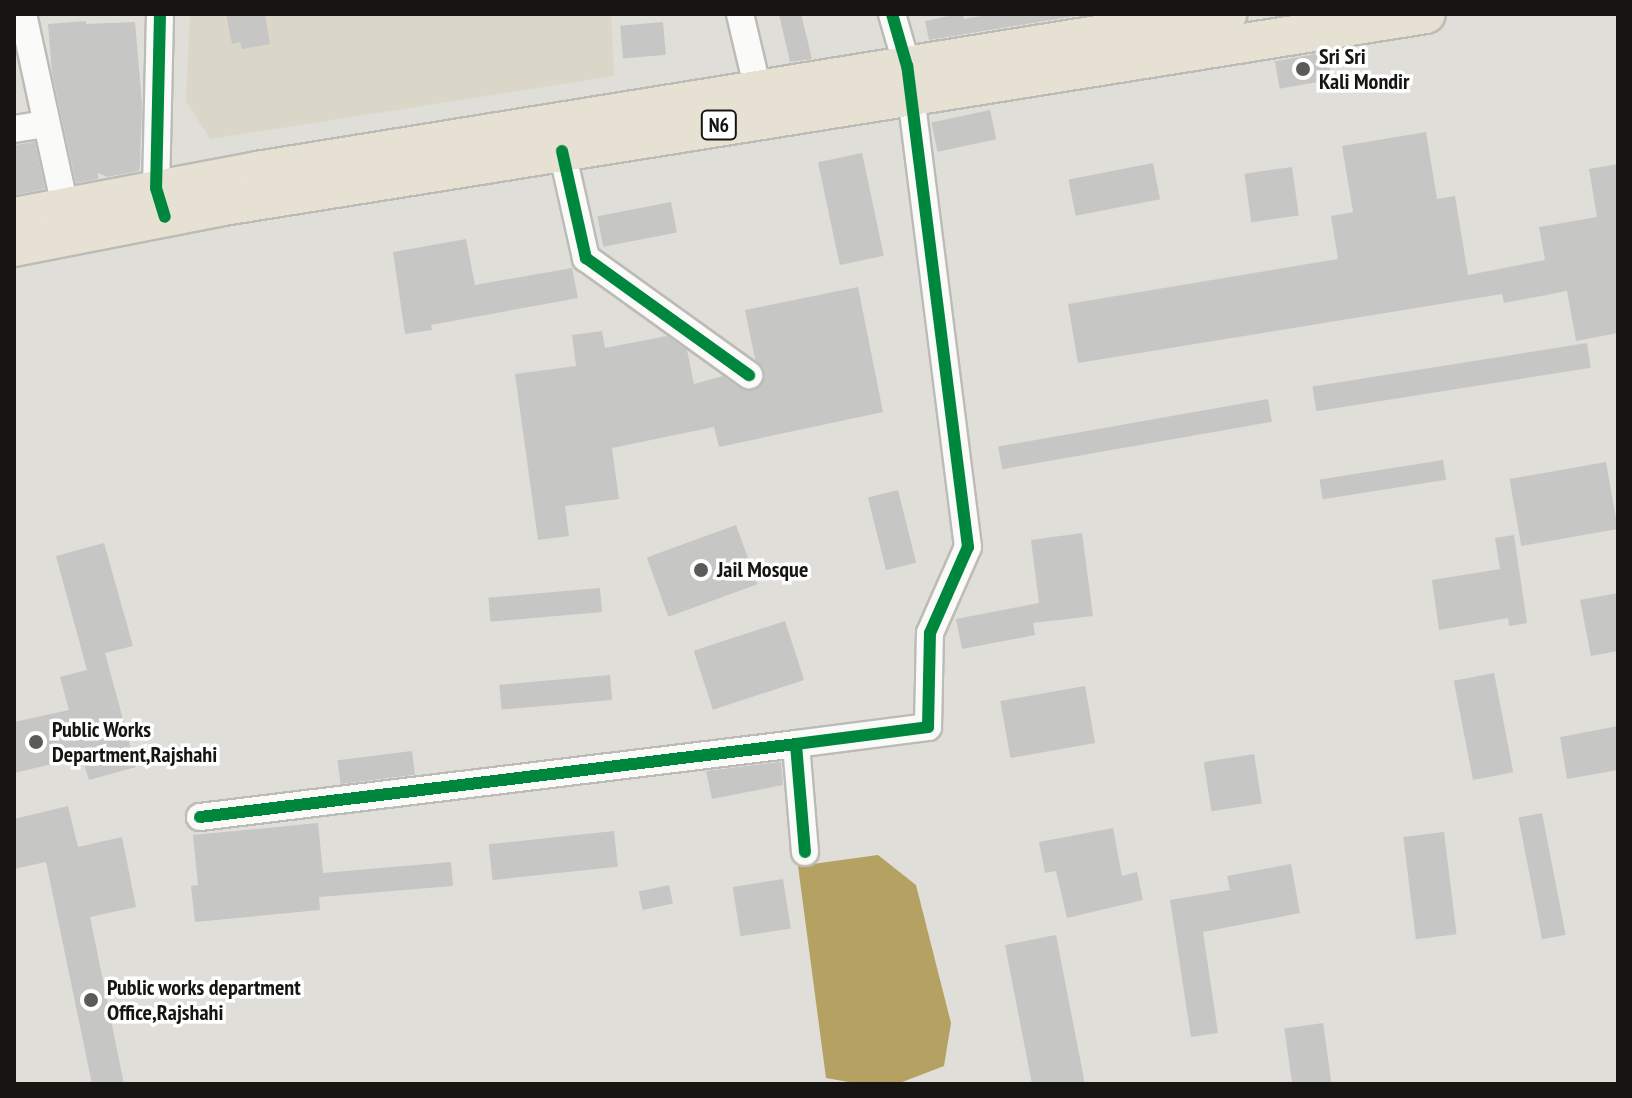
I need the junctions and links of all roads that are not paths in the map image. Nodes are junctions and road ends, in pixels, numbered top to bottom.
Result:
1 (23, 14) edge
2 (160, 14) edge
3 (740, 14) edge
4 (892, 14) edge
5 (1227, 14) edge
6 (1426, 14) edge
7 (24, 76) edge
8 (909, 81) junction
9 (758, 90) junction
10 (45, 124) junction
11 (14, 129) edge
12 (562, 151) junction
13 (160, 202) junction
14 (65, 206) junction
15 (14, 217) edge
16 (14, 247) edge
17 (749, 375) dead end
18 (796, 744) junction
19 (200, 817) dead end
20 (805, 852) dead end

1 - 7 street
2 - 13 street
3 - 9 street
4 - 8 street
5 - 8 highway, N6
6 - 8 highway, N6
7 - 10 street
8 - 9 highway, N6
8 - 12 highway, N6
8 - 18 street
9 - 13 highway, N6
10 - 11 street
10 - 14 street
12 - 13 highway, N6
12 - 17 street
13 - 14 highway, N6
13 - 16 highway, N6
14 - 15 highway, N6
18 - 19 street
18 - 20 street

